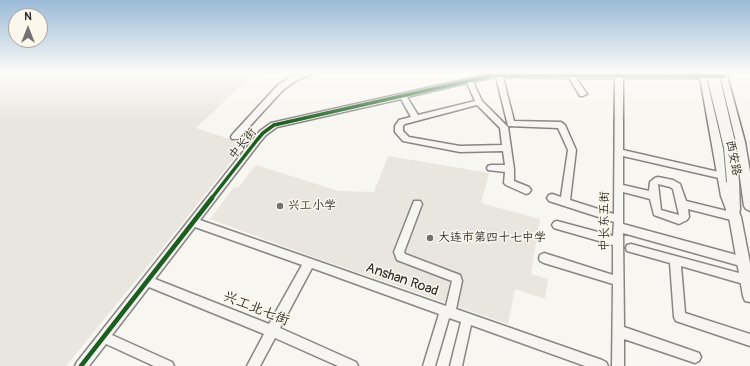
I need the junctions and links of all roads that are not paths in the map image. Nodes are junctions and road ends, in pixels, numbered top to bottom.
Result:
1 (279, 89) edge
2 (432, 89) edge
3 (473, 89) edge
4 (502, 89) edge
5 (580, 89) edge
6 (619, 89) edge
7 (711, 89) edge
8 (727, 89) edge
9 (583, 94) dead end
10 (403, 96) junction
11 (479, 102) junction
12 (416, 119) junction
13 (235, 137) dead end
14 (507, 148) junction
15 (619, 152) junction
16 (491, 168) dead end
17 (510, 169) junction
18 (728, 179) junction
19 (618, 187) junction
20 (526, 190) dead end
21 (654, 196) junction
22 (552, 198) dead end
23 (565, 202) junction
24 (417, 204) dead end
25 (682, 204) junction
26 (750, 206) edge
27 (734, 214) junction
28 (194, 222) junction
29 (618, 223) junction
30 (557, 225) dead end
31 (618, 242) junction
32 (631, 248) dead end
33 (544, 258) dead end
34 (675, 260) junction
35 (744, 262) junction
36 (308, 263) junction
37 (747, 280) junction
38 (147, 281) junction
39 (618, 281) junction
40 (750, 296) edge
41 (448, 312) junction
42 (467, 319) junction
43 (272, 331) junction
44 (618, 331) junction
45 (104, 337) junction
46 (750, 340) edge
47 (695, 357) dead end
48 (81, 366) edge
49 (168, 366) edge
50 (253, 366) edge
51 (352, 366) edge
52 (429, 366) edge
53 (456, 366) edge
54 (602, 366) edge
55 (618, 366) edge

1 - 13 street
2 - 10 street, 中长街
3 - 11 street
4 - 23 street
5 - 9 street
6 - 15 street, 中长东五街
7 - 18 highway, bridge
8 - 26 main road
10 - 12 street
10 - 28 street, 中长街
11 - 12 street
11 - 14 street
12 - 14 street
14 - 17 street
15 - 18 street
15 - 19 street, 中长东五街
16 - 17 street
17 - 20 street
18 - 27 highway
19 - 21 street
19 - 29 street, 中长东五街
21 - 25 street
21 - 25 street
22 - 23 street
23 - 29 street
24 - 41 street
25 - 27 street
27 - 35 main road
28 - 36 street, Anshan Road
28 - 38 street, 中长街
29 - 31 street, 中长东五街
29 - 35 street
30 - 31 street
31 - 39 street, 中长东五街
32 - 34 street
33 - 39 street
34 - 37 street
34 - 46 street
35 - 37 main road
36 - 41 street, Anshan Road
36 - 43 street
37 - 40 main road
38 - 43 street, 兴工北七街
38 - 45 street, 中长街
39 - 44 street, 中长东五街
41 - 42 street, Anshan Road
41 - 52 street
42 - 53 street
42 - 54 street, Anshan Road
43 - 50 street
43 - 51 street, 兴工北七街
44 - 47 street
44 - 55 street, 中长东五街
45 - 48 street, 中长街
45 - 49 street

